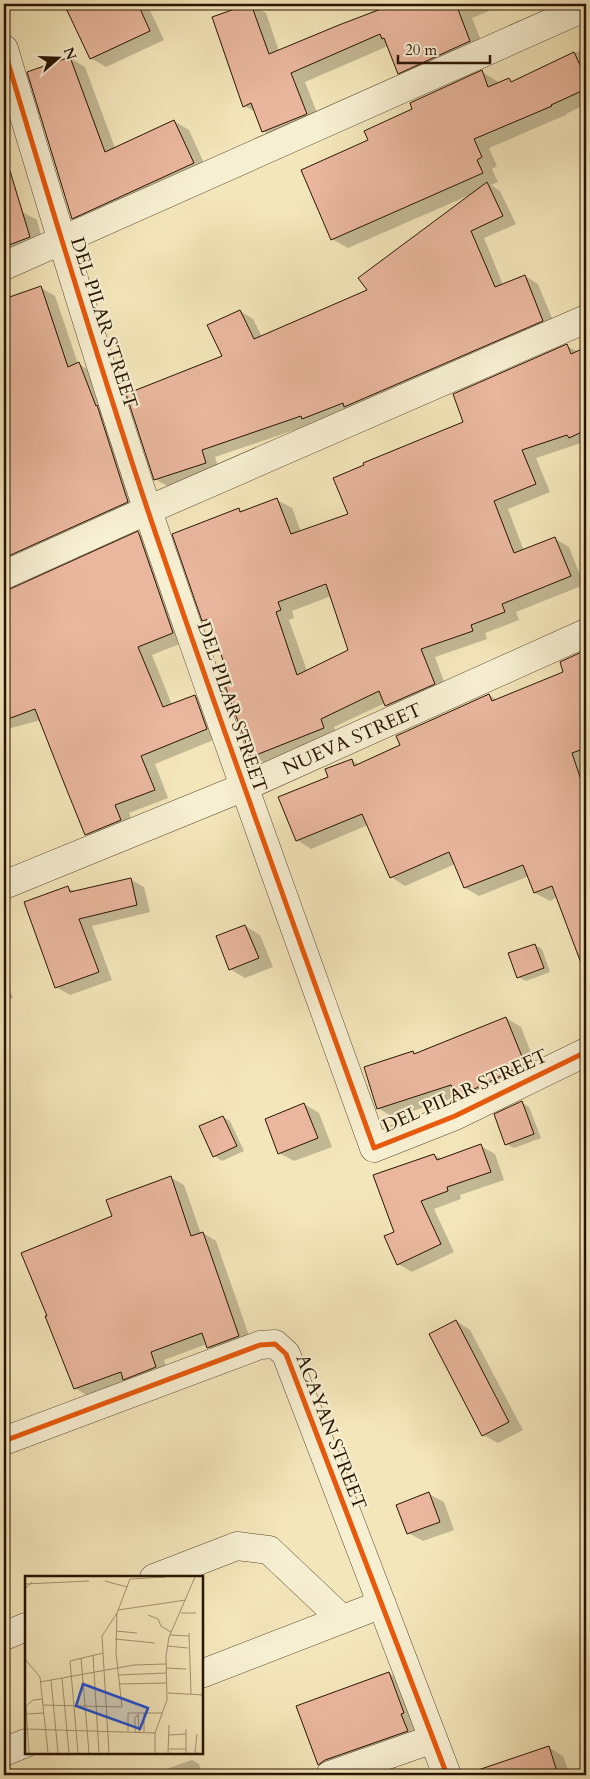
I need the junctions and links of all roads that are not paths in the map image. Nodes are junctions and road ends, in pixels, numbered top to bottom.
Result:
1 (586, 7) edge
2 (4, 49) edge
3 (61, 239) junction
4 (4, 266) edge
5 (586, 319) edge
6 (148, 510) junction
7 (4, 575) edge
8 (586, 633) edge
9 (244, 787) junction
10 (4, 885) edge
11 (586, 1052) edge
12 (4, 1441) edge
13 (159, 1576) edge
14 (382, 1604) junction
15 (342, 1619) junction
16 (25, 1627) edge
17 (4, 1636) edge
18 (202, 1674) edge
19 (433, 1739) junction
20 (25, 1743) edge
21 (4, 1752) edge
22 (330, 1775) edge
23 (446, 1775) edge

1 - 3 street
2 - 3 street, DEL PILAR STREET
3 - 4 street
3 - 6 street, DEL PILAR STREET
5 - 6 street
6 - 7 street
6 - 9 street, DEL PILAR STREET
8 - 9 street, NUEVA STREET
9 - 10 street, NUEVA STREET
9 - 11 street, DEL PILAR STREET
12 - 14 street, ACAYAN STREET
13 - 15 street
14 - 15 street
14 - 19 street, ACAYAN STREET
15 - 18 street
16 - 17 street
19 - 22 street
19 - 23 street, ACAYAN STREET
20 - 21 street

